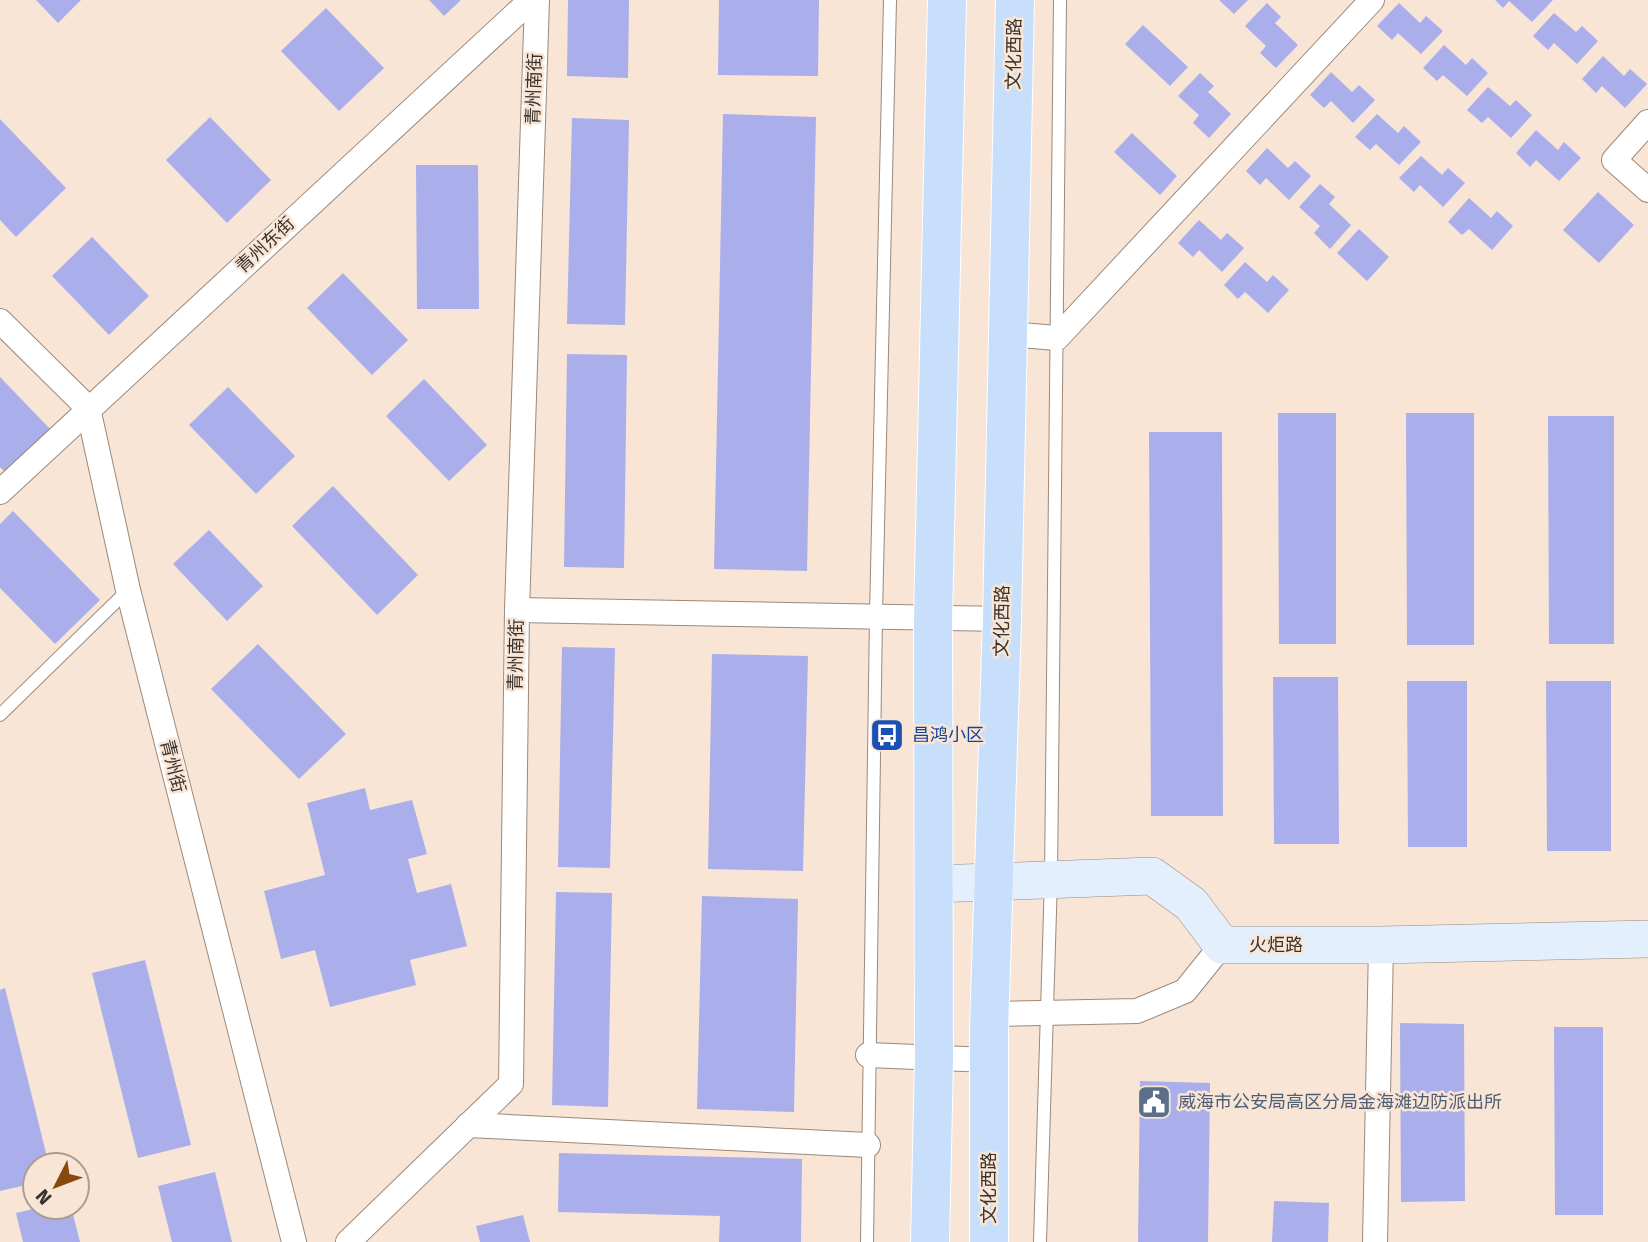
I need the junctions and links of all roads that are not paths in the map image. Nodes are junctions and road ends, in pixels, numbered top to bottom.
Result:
1 (531, 0) edge
2 (537, 0) edge
3 (890, 0) edge
4 (947, 0) edge
5 (1015, 0) edge
6 (1060, 0) edge
7 (1371, 0) edge
8 (1648, 122) edge
9 (1648, 190) edge
10 (0, 321) edge
11 (1008, 334) junction
12 (1057, 338) junction
13 (88, 408) junction
14 (0, 492) edge
15 (128, 590) junction
16 (517, 610) junction
17 (876, 615) junction
18 (933, 619) junction
19 (1002, 619) junction
20 (0, 715) edge
21 (1051, 878) junction
22 (994, 880) junction
23 (934, 884) junction
24 (1648, 939) edge
25 (1222, 945) junction
26 (1381, 945) junction
27 (1047, 1013) junction
28 (990, 1014) junction
29 (868, 1055) junction
30 (934, 1058) junction
31 (989, 1060) junction
32 (468, 1125) junction
33 (868, 1145) junction
34 (295, 1242) edge
35 (348, 1242) edge
36 (867, 1242) edge
37 (930, 1242) edge
38 (989, 1242) edge
39 (1040, 1242) edge
40 (1375, 1242) edge

1 - 13 street, 青州东街
2 - 16 street, 青州南街
3 - 17 lane
4 - 18 main road
5 - 11 main road, 文化西路
6 - 12 lane
7 - 12 street
8 - 9 street
10 - 13 street
11 - 12 street
11 - 19 main road, 文化西路
12 - 21 lane
13 - 14 street, 青州东街
13 - 15 street, 青州街
15 - 20 lane
15 - 34 street, 青州街
16 - 17 street
16 - 32 street, 青州南街
17 - 18 street
17 - 29 lane
18 - 19 street
18 - 23 main road
19 - 22 main road, 文化西路
21 - 22 main road
21 - 25 main road
21 - 27 lane
22 - 23 main road
22 - 28 main road, 文化西路
23 - 30 main road
24 - 26 main road, 火炬路
25 - 26 main road, 火炬路
25 - 27 street
26 - 40 street
27 - 28 street
27 - 39 lane
28 - 31 main road, 文化西路
29 - 30 street
29 - 33 lane
30 - 31 street
30 - 37 main road
31 - 38 main road, 文化西路
32 - 33 street
32 - 35 street, 青州南街
33 - 36 lane

